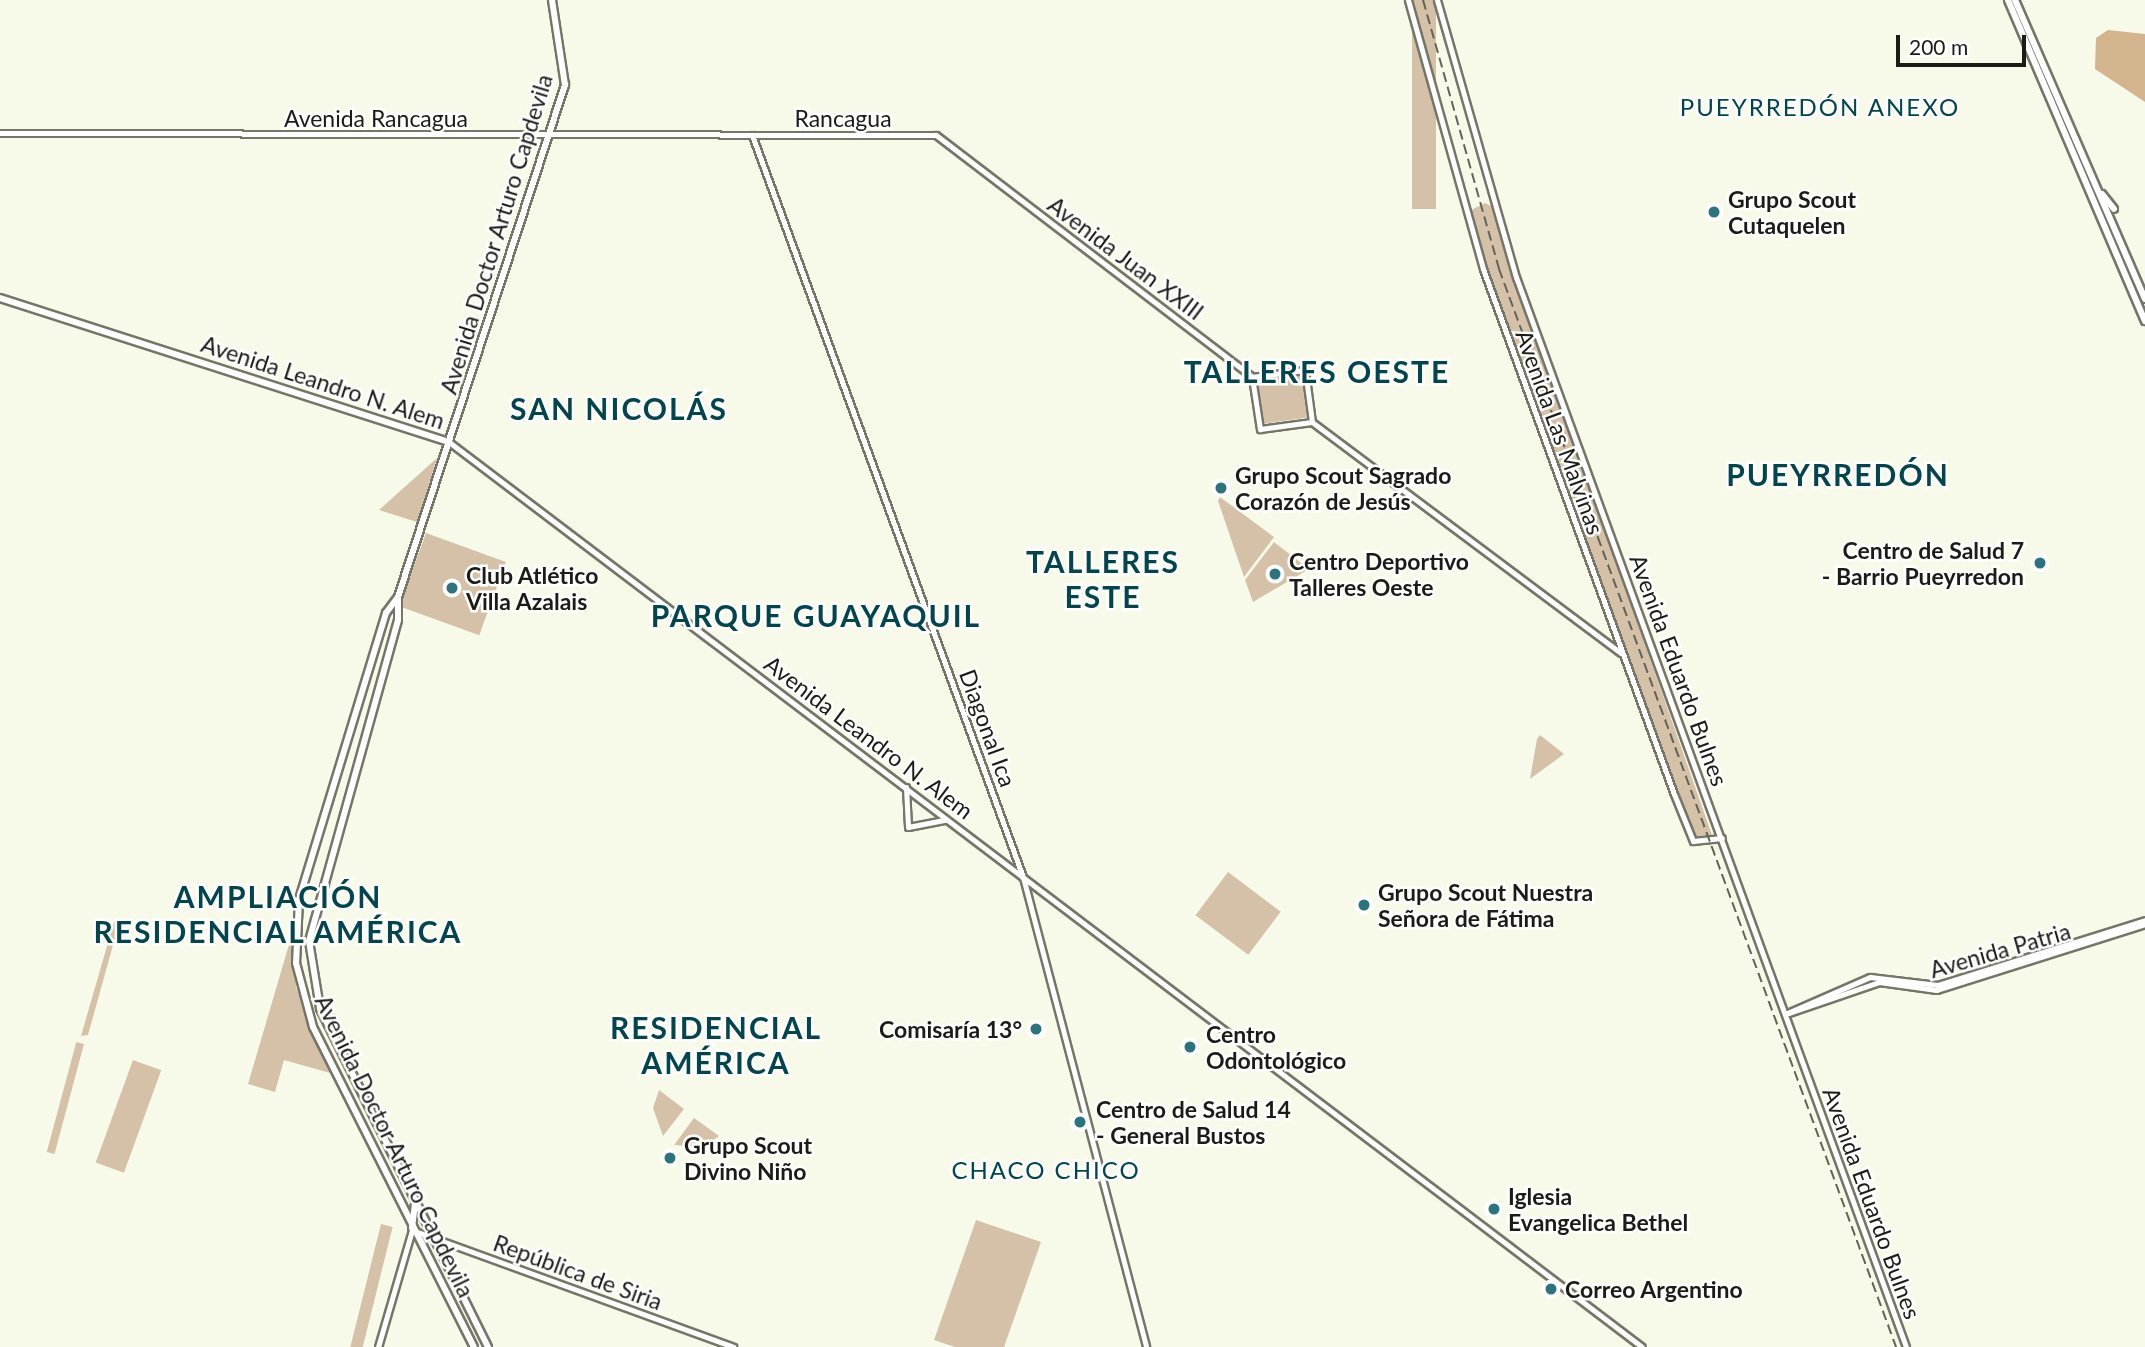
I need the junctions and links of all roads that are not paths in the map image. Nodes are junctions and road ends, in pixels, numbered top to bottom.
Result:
1 (552, 0) edge
2 (1408, 0) edge
3 (1437, 0) edge
4 (2008, 0) edge
5 (2015, 0) edge
6 (0, 133) edge
7 (549, 135) junction
8 (752, 135) junction
9 (936, 135) joint
10 (2096, 185) junction
11 (2114, 209) dead end
12 (0, 298) edge
13 (2145, 299) edge
14 (2145, 321) edge
15 (1252, 377) junction
16 (1312, 422) junction
17 (449, 442) junction
18 (398, 597) junction
19 (1622, 653) junction
20 (906, 787) junction
21 (947, 820) junction
22 (1722, 838) junction
23 (1023, 877) junction
24 (2145, 922) edge
25 (1786, 1014) junction
26 (415, 1201) junction
27 (412, 1230) junction
28 (433, 1238) junction
29 (377, 1347) edge
30 (474, 1347) edge
31 (488, 1347) edge
32 (733, 1347) edge
33 (1146, 1347) edge
34 (1642, 1347) edge
35 (1906, 1347) edge

1 - 7 main road, Avenida Doctor Arturo Capdevila
2 - 19 main road, Avenida Las Malvinas
3 - 22 main road, Avenida Eduardo Bulnes
4 - 14 main road
5 - 10 main road
6 - 7 main road, Avenida Rancagua
7 - 8 main road, Avenida Rancagua
7 - 17 main road, Avenida Doctor Arturo Capdevila
8 - 9 main road, Rancagua
8 - 23 main road, Diagonal Ica
9 - 15 main road, Avenida Juan XXIII
10 - 11 main road
10 - 13 main road
12 - 17 main road, Avenida Leandro N. Alem
15 - 16 main road
15 - 16 main road
16 - 19 main road
17 - 18 main road, Avenida Doctor Arturo Capdevila
17 - 20 main road, Avenida Leandro N. Alem
18 - 26 main road, Avenida Doctor Arturo Capdevila
18 - 27 main road, Avenida Doctor Arturo Capdevila
19 - 22 main road, Avenida Las Malvinas
20 - 21 main road, Avenida Leandro N. Alem
20 - 21 main road
21 - 23 main road, Avenida Leandro N. Alem
22 - 25 main road, Avenida Eduardo Bulnes
23 - 33 main road, Diagonal Ica
23 - 34 main road, Avenida Leandro N. Alem
24 - 25 main road, Avenida Patria
25 - 35 main road, Avenida Eduardo Bulnes
26 - 27 main road
26 - 28 main road, Avenida Doctor Arturo Capdevila
27 - 28 main road, República de Siria
27 - 29 main road
27 - 30 main road, Avenida Doctor Arturo Capdevila
28 - 31 main road, Avenida Doctor Arturo Capdevila
28 - 32 main road, República de Siria

